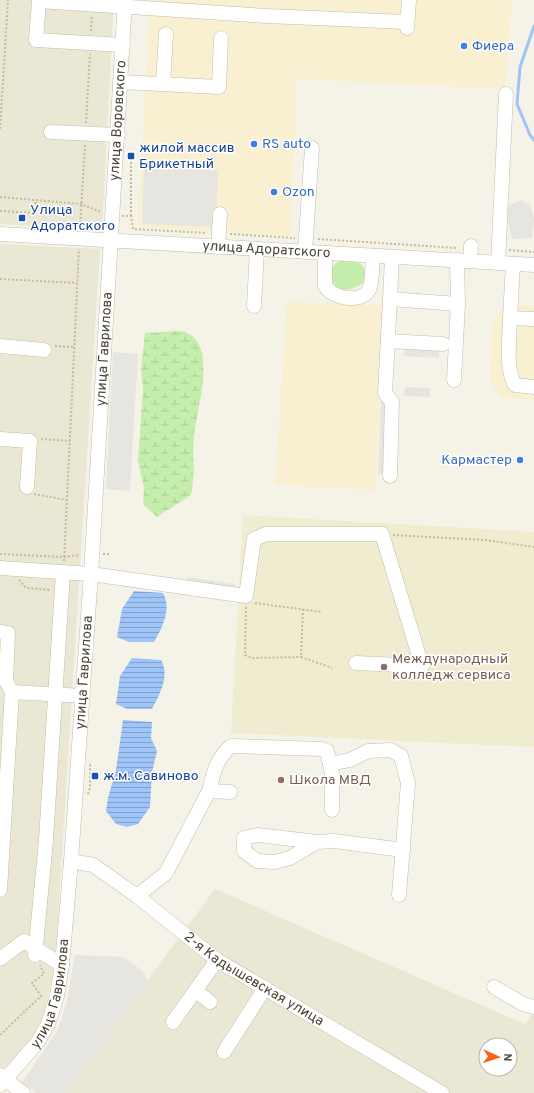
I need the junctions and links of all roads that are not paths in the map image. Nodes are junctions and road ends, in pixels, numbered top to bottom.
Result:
1 (409, 0) edge
2 (125, 3) edge
3 (166, 34) dead end
4 (221, 38) dead end
5 (123, 45) junction
6 (121, 82) junction
7 (163, 84) junction
8 (506, 94) dead end
9 (51, 132) dead end
10 (118, 135) junction
11 (312, 148) dead end
12 (220, 214) dead end
13 (0, 234) edge
14 (112, 241) junction
15 (471, 246) dead end
16 (218, 247) junction
17 (257, 249) junction
18 (306, 252) junction
19 (325, 253) junction
20 (373, 256) junction
21 (392, 257) junction
22 (464, 261) junction
23 (498, 263) junction
24 (512, 264) junction
25 (534, 265) edge
26 (390, 299) junction
27 (458, 304) junction
28 (254, 306) dead end
29 (510, 318) junction
30 (534, 319) edge
31 (388, 341) junction
32 (443, 344) dead end
33 (0, 346) edge
34 (44, 350) road end
35 (454, 380) dead end
36 (534, 387) edge
37 (0, 439) edge
38 (390, 476) dead end
39 (27, 487) road end
40 (4, 568) edge
41 (63, 572) junction
42 (91, 574) junction
43 (0, 632) edge
44 (356, 664) dead end
45 (55, 695) junction
46 (6, 696) edge
47 (83, 696) junction
48 (330, 764) junction
49 (208, 791) junction
50 (230, 792) dead end
51 (332, 810) dead end
52 (317, 842) dead end
53 (403, 850) junction
54 (71, 861) junction
55 (0, 890) edge
56 (399, 895) dead end
57 (137, 896) junction
58 (36, 952) junction
59 (0, 959) edge
60 (217, 960) junction
61 (62, 965) junction
62 (494, 987) dead end
63 (265, 988) junction
64 (196, 990) junction
65 (210, 1002) dead end
66 (534, 1007) edge
67 (173, 1022) dead end
68 (224, 1052) dead end
69 (2, 1080) edge
70 (432, 1091) edge
71 (23, 1093) edge

1 - 2 street
2 - 5 street, улица Воровского
2 - 5 street
3 - 7 street
4 - 7 street
5 - 6 street, улица Воровского
6 - 7 street
6 - 10 street, улица Воровского
8 - 23 street
9 - 10 street
10 - 14 street, улица Воровского
11 - 18 street
12 - 16 street
13 - 14 street, улица Адоратского
14 - 16 street, улица Адоратского
14 - 42 street, улица Гаврилова
15 - 22 street
16 - 17 street, улица Адоратского
17 - 18 street, улица Адоратского
17 - 28 street
18 - 19 street, улица Адоратского
19 - 20 street, улица Адоратского
19 - 20 street
20 - 21 street, улица Адоратского
21 - 22 street, улица Адоратского
21 - 26 street
22 - 23 street, улица Адоратского
22 - 27 street
23 - 24 street, улица Адоратского
24 - 25 street, улица Адоратского
24 - 29 street
26 - 27 street
26 - 31 street
27 - 35 street
29 - 30 street
29 - 36 street
31 - 32 street
31 - 38 street
33 - 34 street
37 - 39 street
40 - 41 street
41 - 42 street
41 - 45 street
42 - 44 street
42 - 47 street, улица Гаврилова
43 - 46 street
45 - 46 street
45 - 47 street
45 - 58 street
46 - 55 street
47 - 54 street, улица Гаврилова
48 - 49 street
48 - 51 street
48 - 53 street
49 - 50 street
49 - 57 street
52 - 53 street
53 - 56 street
54 - 57 street, 2-я Кадышевская улица
54 - 61 street, улица Гаврилова
57 - 60 street, 2-я Кадышевская улица
58 - 59 street
58 - 61 street
60 - 63 street, 2-я Кадышевская улица
60 - 64 street
61 - 69 street, улица Гаврилова
62 - 66 street
63 - 68 street
63 - 70 street, 2-я Кадышевская улица
64 - 65 street
64 - 67 street
69 - 71 street

